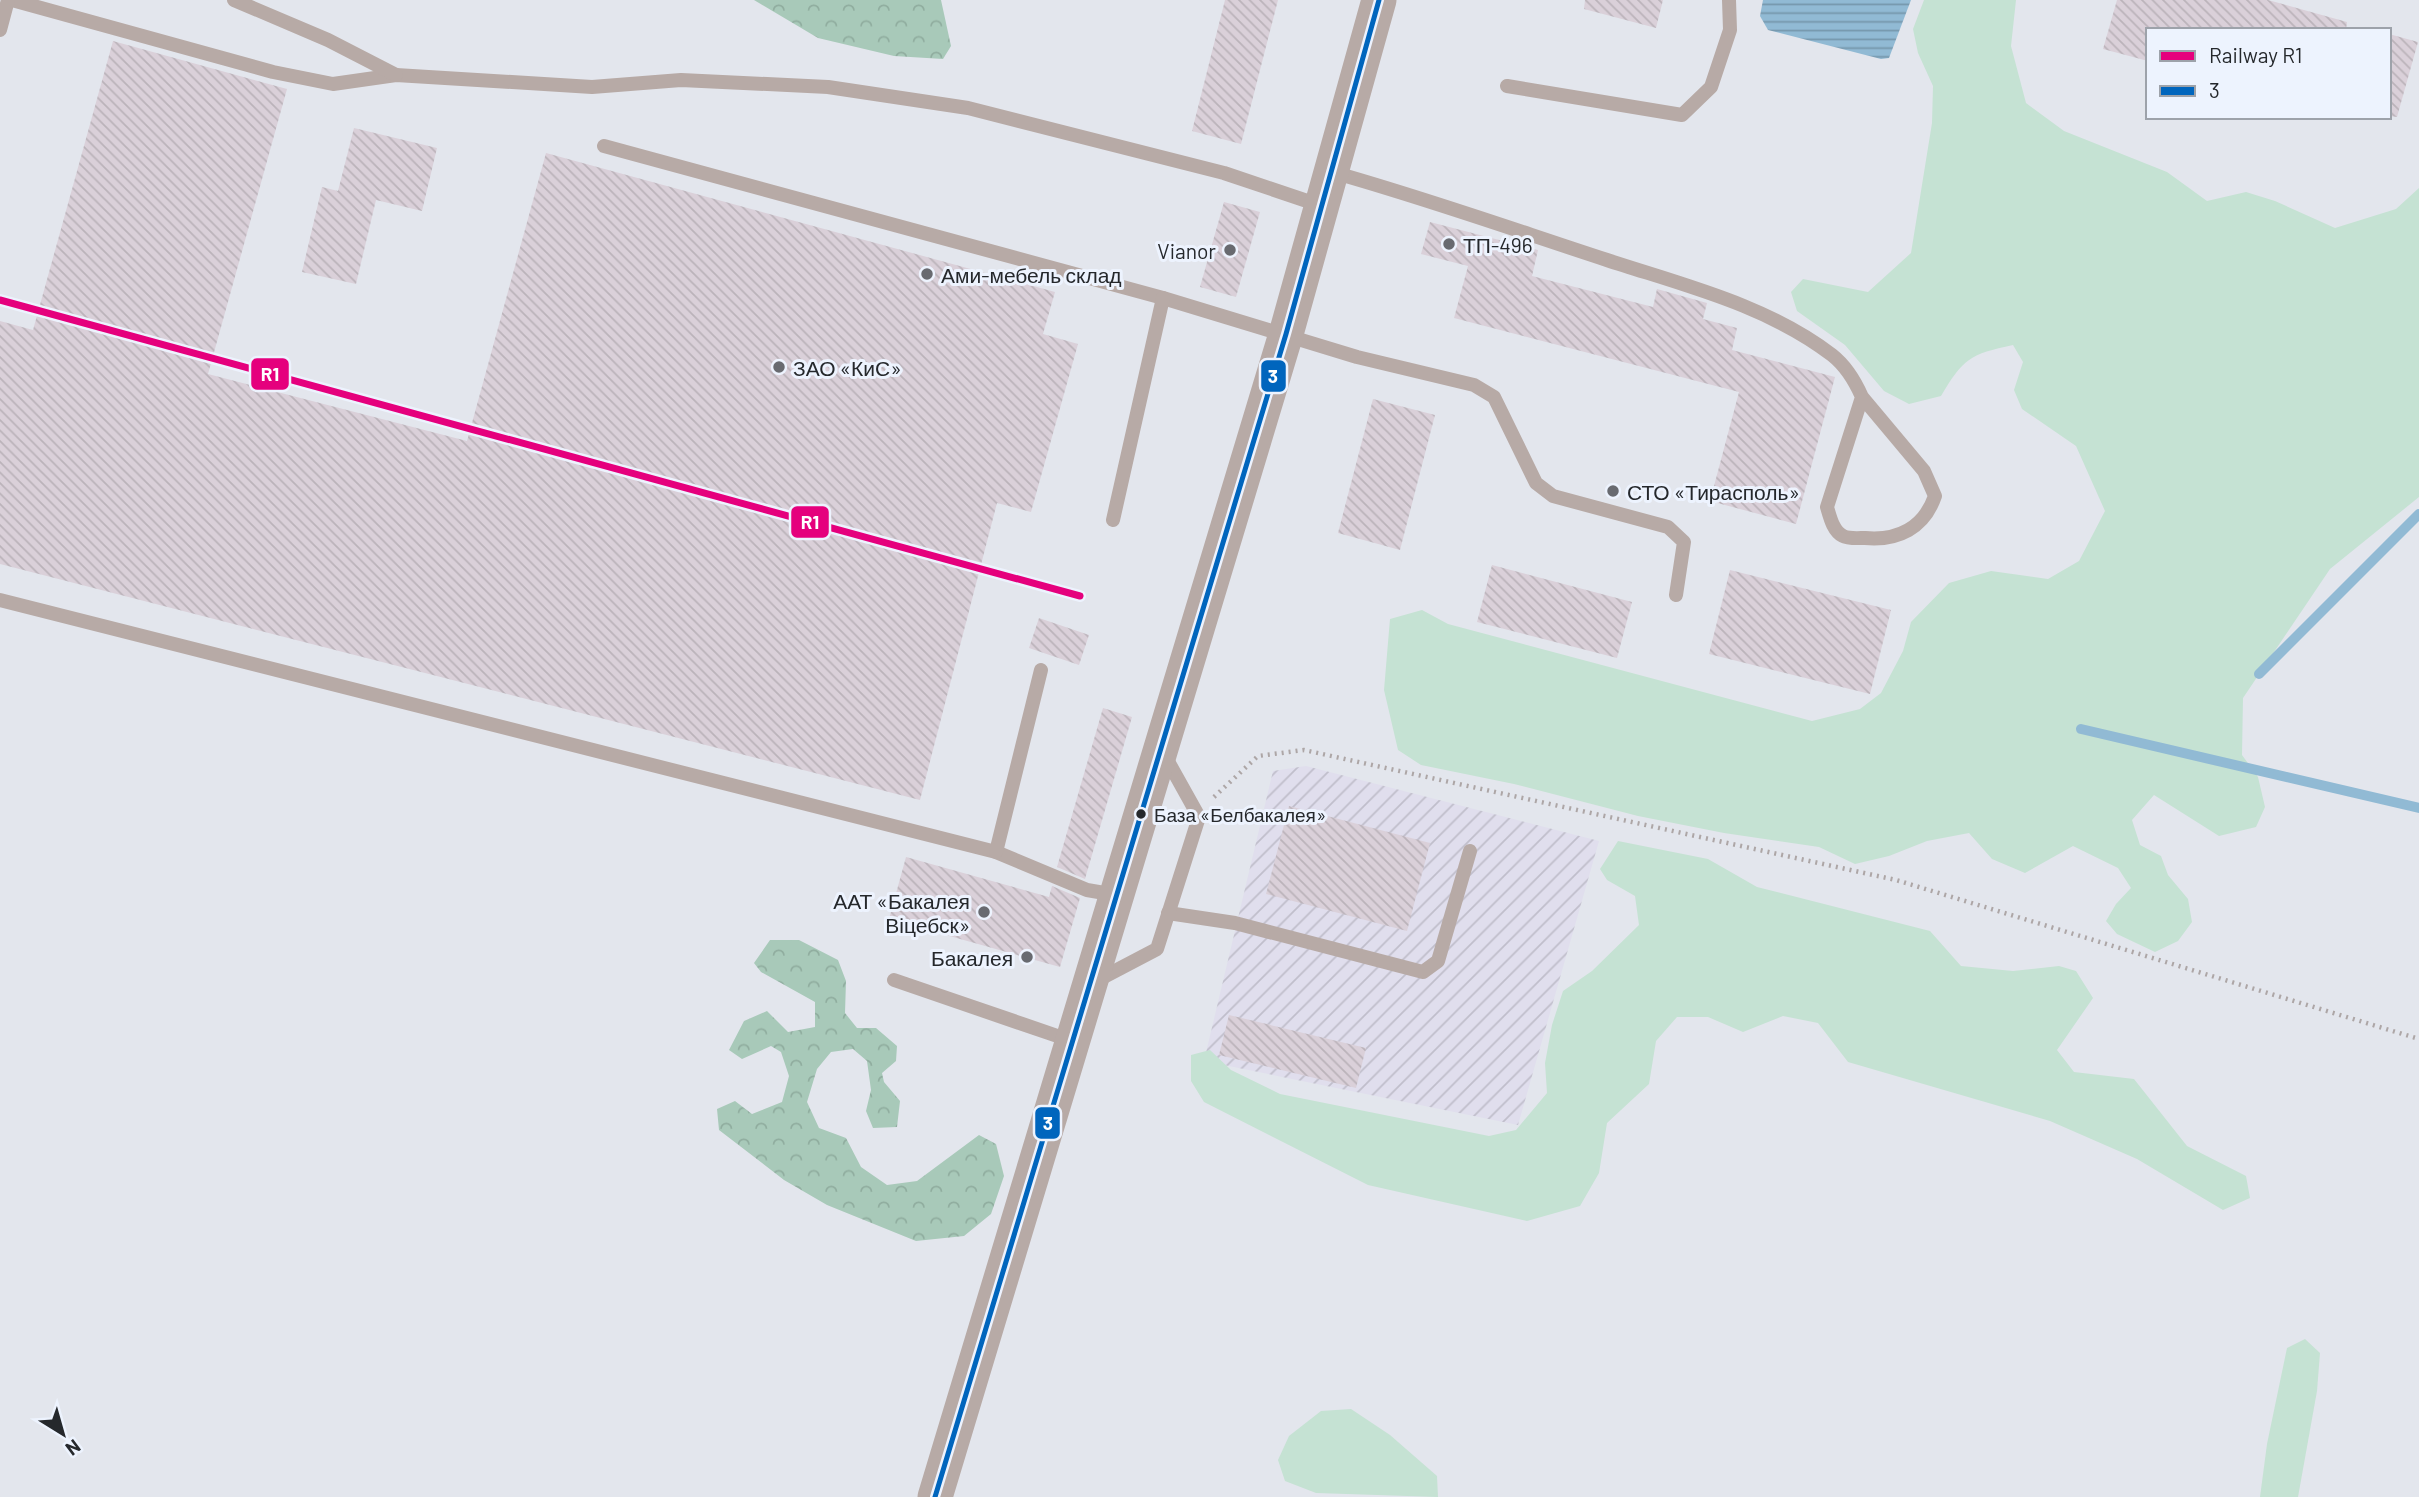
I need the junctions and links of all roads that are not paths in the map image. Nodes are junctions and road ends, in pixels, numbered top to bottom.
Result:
1 (10, 0) edge
2 (234, 0) edge
3 (1379, 0) edge
4 (1729, 0) edge
5 (0, 30) edge
6 (396, 75) junction
7 (1507, 86) dead end
8 (604, 146) dead end
9 (1332, 172) junction
10 (1323, 206) junction
11 (1163, 298) junction
12 (1286, 334) junction
13 (1862, 397) junction
14 (1113, 520) dead end
15 (1675, 595) dead end
16 (0, 600) edge
17 (1041, 670) dead end
18 (1161, 748) junction
19 (1470, 851) dead end
20 (996, 852) junction
21 (1116, 895) junction
22 (1168, 913) junction
23 (894, 980) dead end
24 (1092, 983) junction
25 (1072, 1041) junction
26 (935, 1497) edge

1 - 5 lane
1 - 6 lane
2 - 6 lane
3 - 9 street
4 - 7 lane
6 - 10 lane
8 - 11 lane
9 - 10 street
9 - 13 lane
10 - 12 street
11 - 12 lane
11 - 14 lane
12 - 15 lane
12 - 18 street
13 - 13 lane
16 - 20 lane
17 - 20 lane
18 - 21 street
18 - 22 lane
19 - 22 lane
20 - 21 lane
21 - 24 street
22 - 24 lane
23 - 25 lane
24 - 25 street
25 - 26 street

